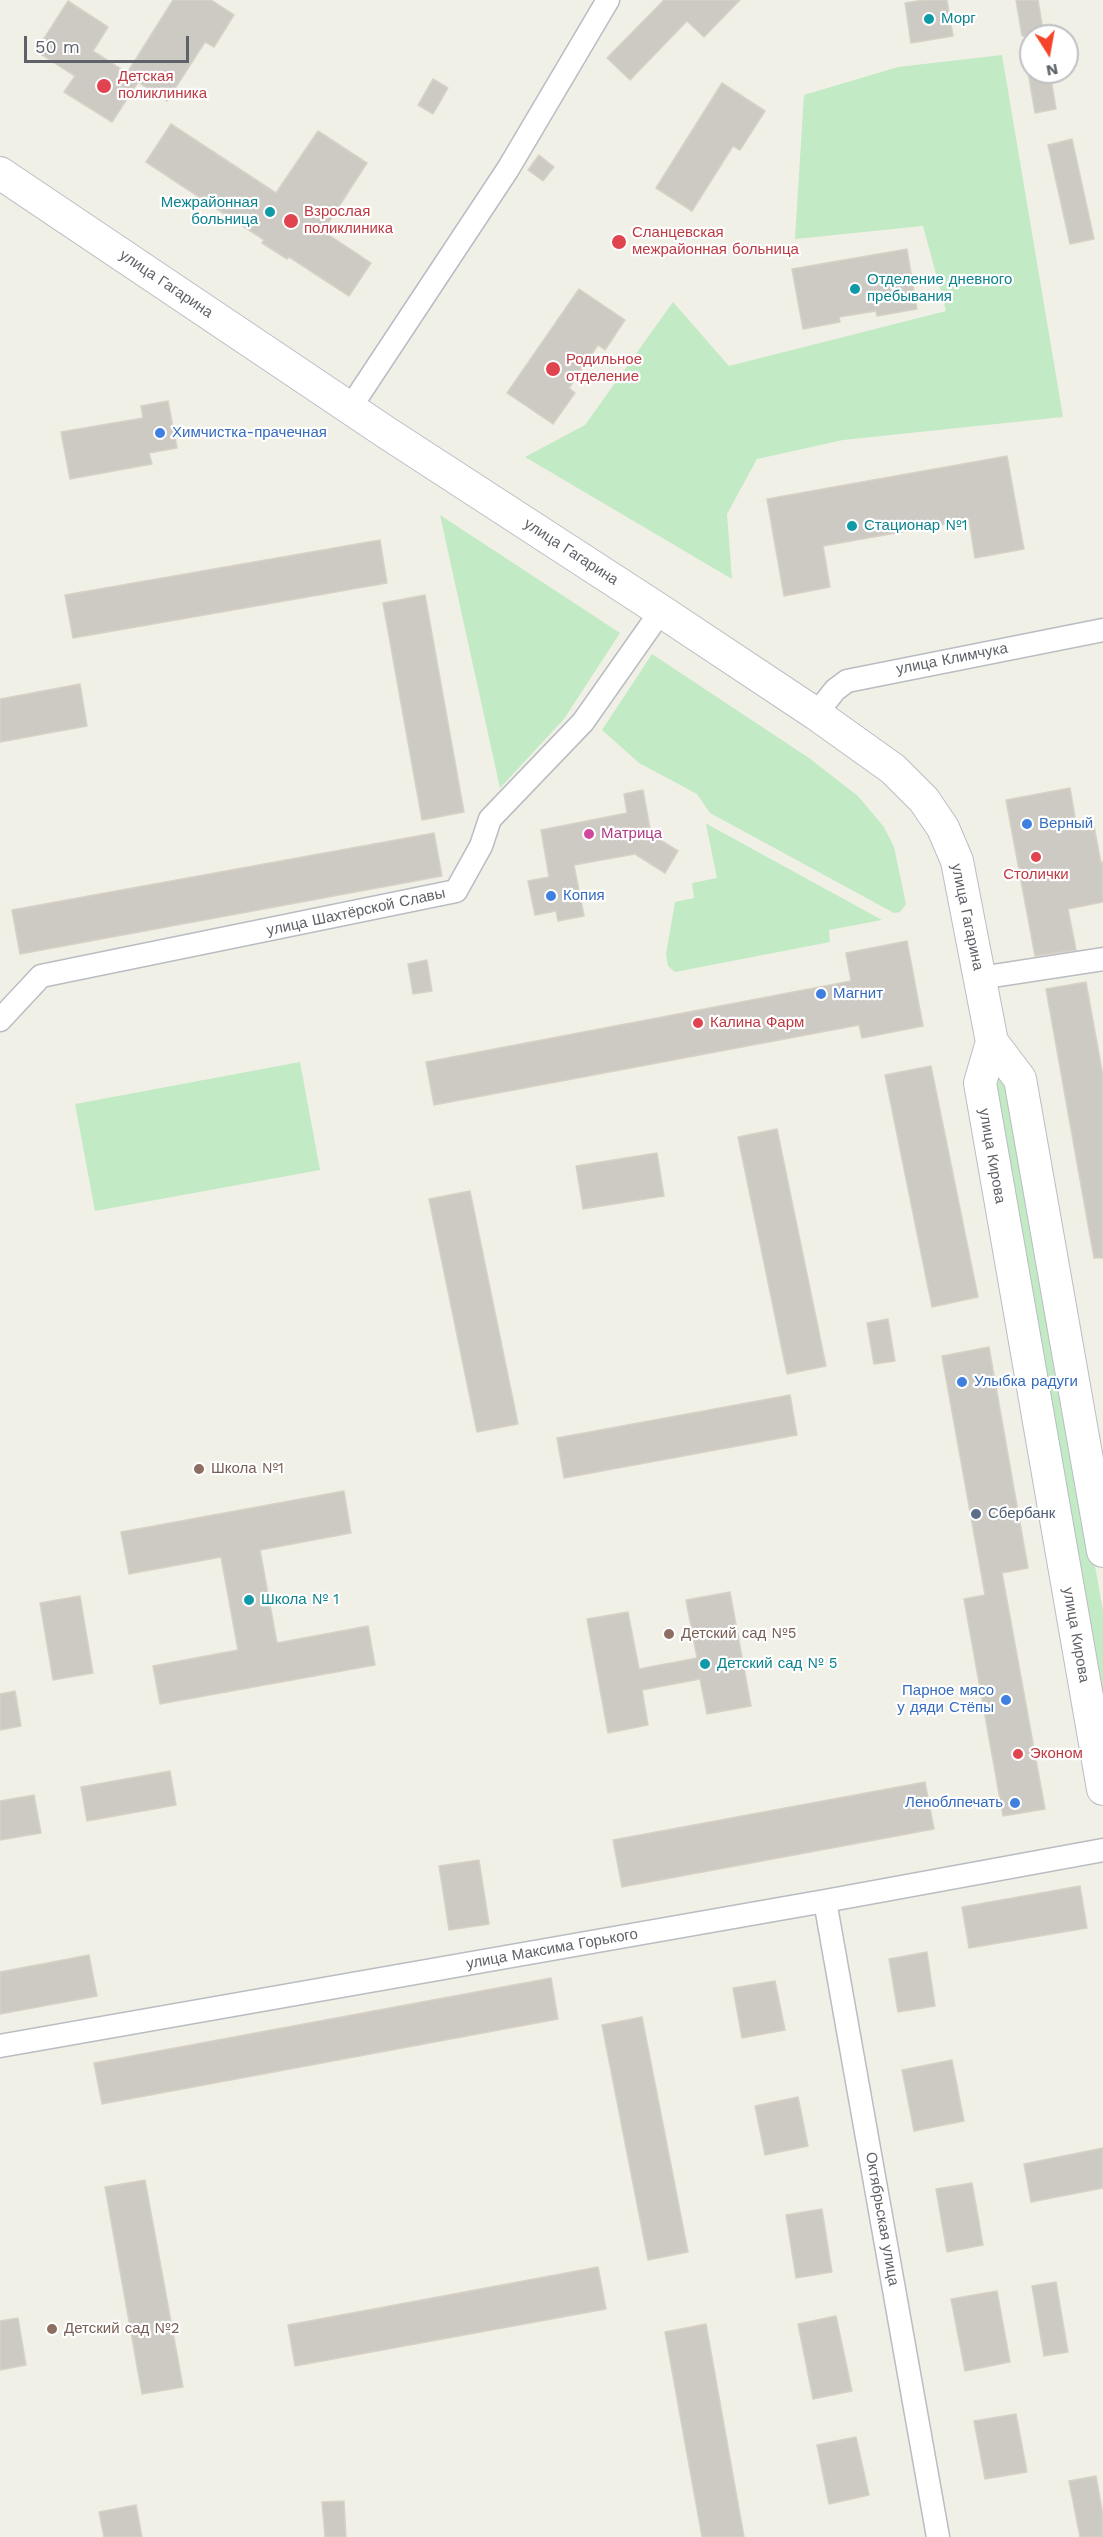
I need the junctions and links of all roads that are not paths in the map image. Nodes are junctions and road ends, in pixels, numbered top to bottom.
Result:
1 (608, 0) edge
2 (0, 173) edge
3 (350, 408) junction
4 (661, 611) junction
5 (1103, 630) edge
6 (816, 714) junction
7 (1103, 959) edge
8 (980, 978) junction
9 (0, 1020) edge
10 (992, 1042) junction
11 (1103, 1551) edge
12 (1103, 1789) edge
13 (1103, 1850) edge
14 (825, 1901) junction
15 (0, 2046) edge
16 (938, 2537) edge

1 - 3 street
2 - 3 main road, улица Гагарина
3 - 4 main road, улица Гагарина
4 - 6 main road, улица Гагарина
4 - 9 street, улица Шахтёрской Славы
5 - 6 street, улица Климчука
6 - 8 main road, улица Гагарина
7 - 8 street
8 - 10 main road, улица Гагарина
10 - 11 main road
10 - 12 main road, улица Кирова
13 - 14 street, улица Максима Горького
14 - 15 street, улица Максима Горького
14 - 16 street, Октябрьская улица

